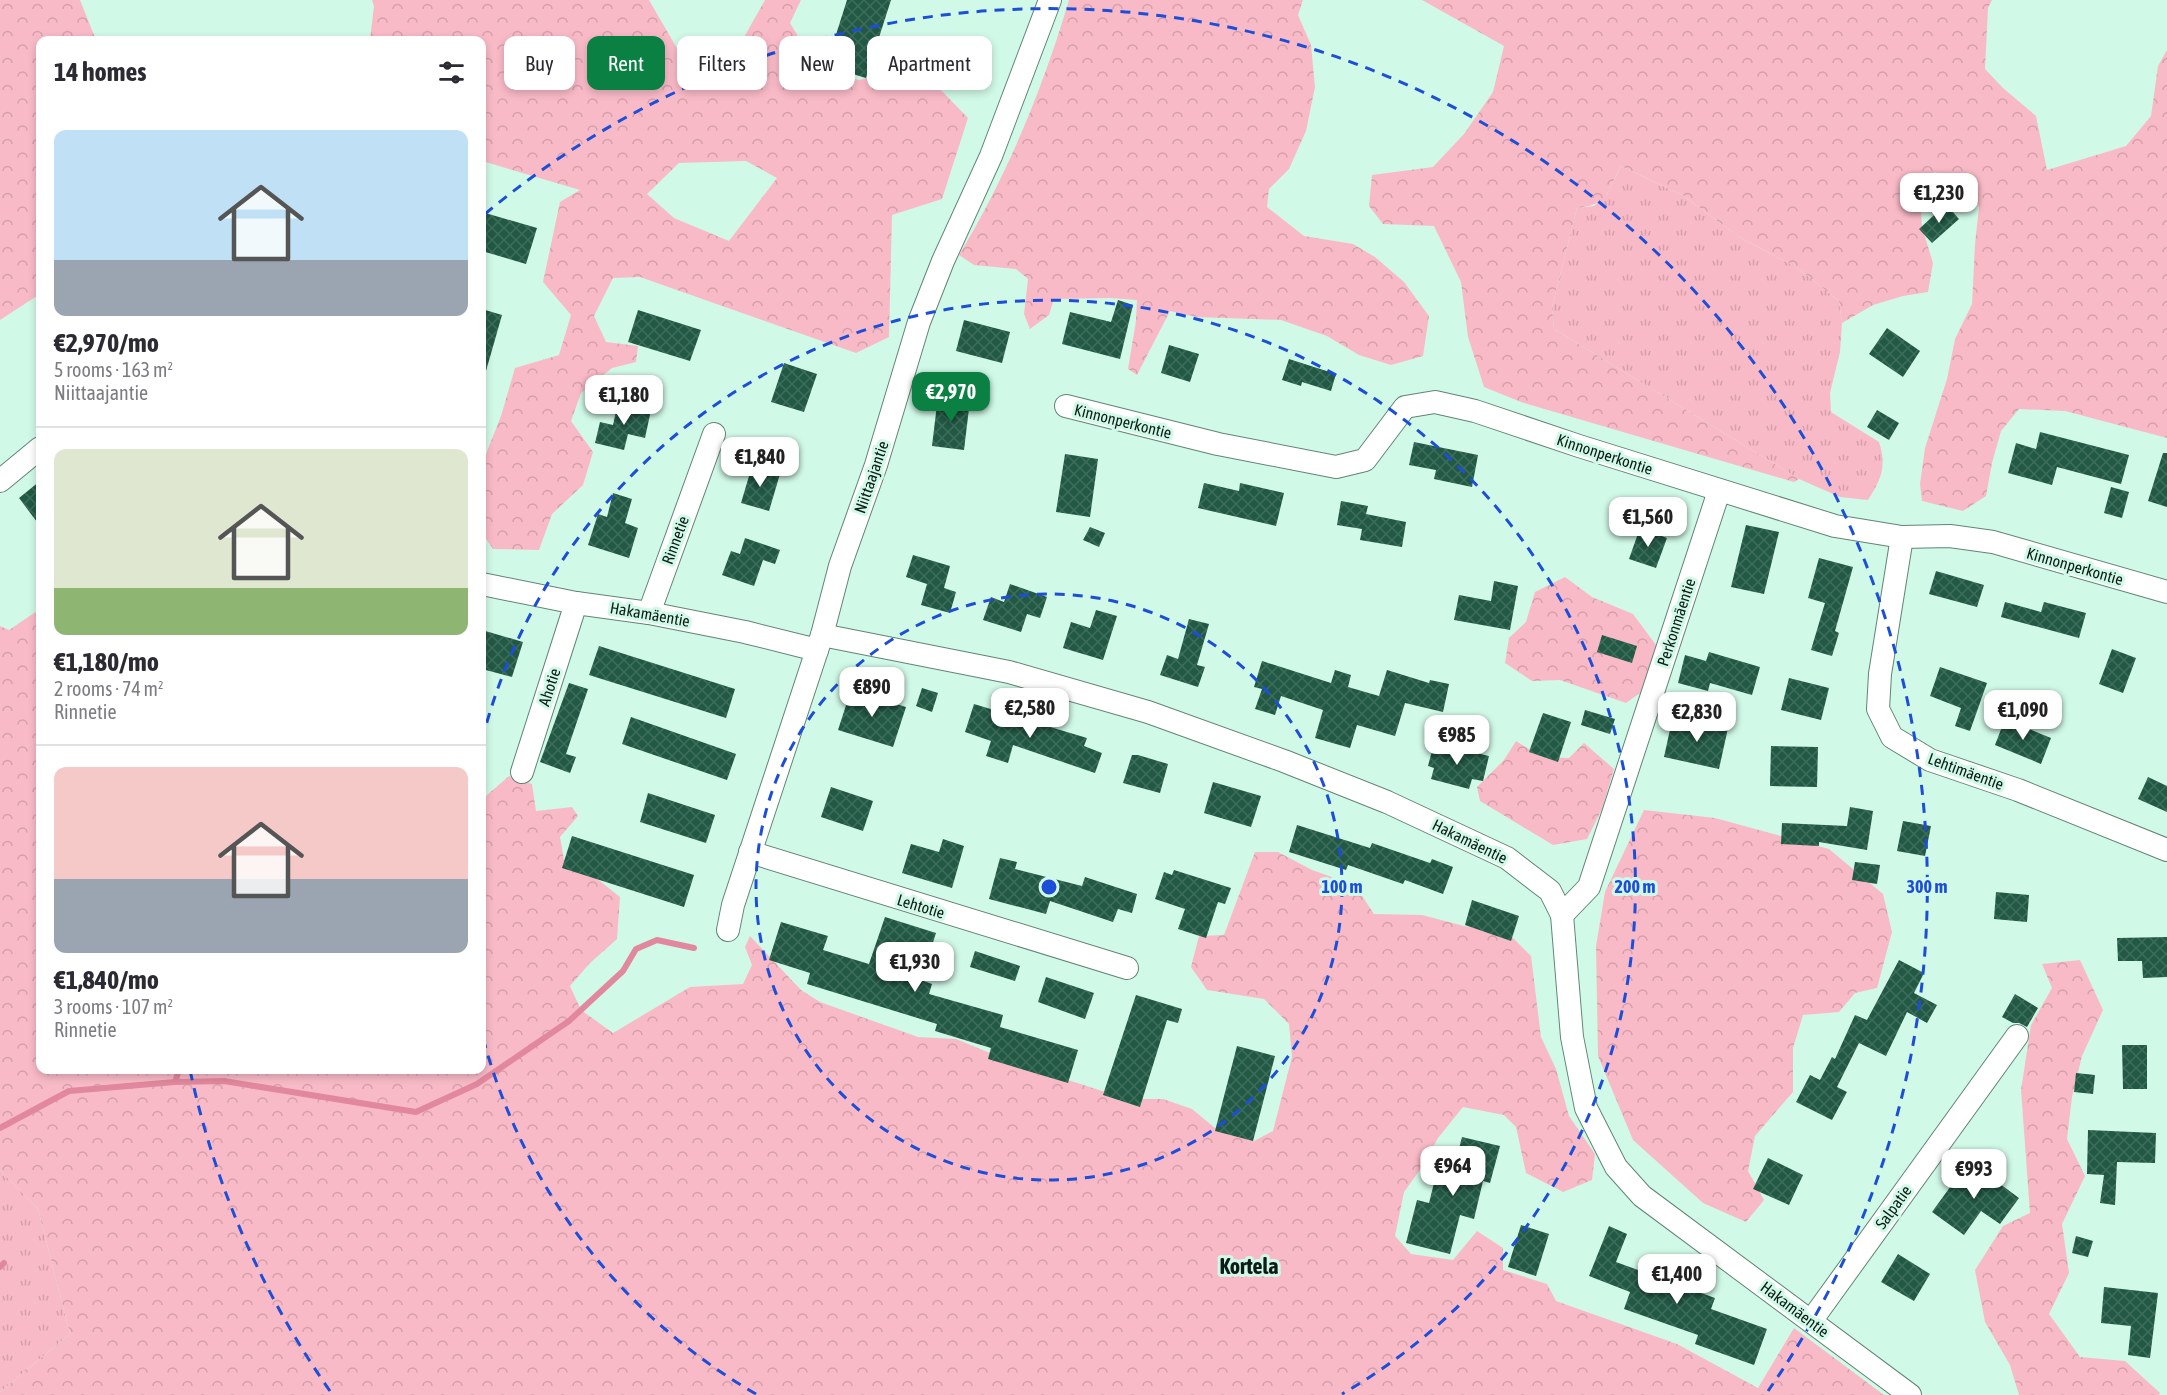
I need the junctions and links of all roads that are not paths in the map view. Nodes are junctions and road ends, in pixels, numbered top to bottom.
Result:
1 (1050, 0) edge
2 (1066, 406) dead end
3 (714, 434) dead end
4 (36, 451) edge
5 (0, 481) edge
6 (1719, 491) junction
7 (1902, 537) junction
8 (486, 585) edge
9 (2167, 592) edge
10 (576, 603) junction
11 (649, 613) junction
12 (819, 643) junction
13 (522, 772) dead end
14 (2167, 850) edge
15 (750, 852) junction
16 (1562, 915) junction
17 (728, 930) dead end
18 (1127, 968) dead end
19 (2017, 1036) dead end
20 (1811, 1321) junction
21 (1910, 1395) edge

1 - 12 street, Niittaajantie
2 - 6 street, Kinnonperkontie
3 - 11 street, Rinnetie
4 - 5 street
6 - 7 street, Kinnonperkontie
6 - 16 street, Perkonmäentie
7 - 9 street, Kinnonperkontie
7 - 14 street, Lehtimäentie
8 - 10 street, Hakamäentie
10 - 11 street, Hakamäentie
10 - 13 street, Ahotie
11 - 12 street, Hakamäentie
12 - 15 street, Niittaajantie
12 - 16 street, Hakamäentie
15 - 17 street, Niittaajantie
15 - 18 street, Lehtotie
16 - 20 street, Hakamäentie
19 - 20 street, Salpatie
20 - 21 street, Hakamäentie

